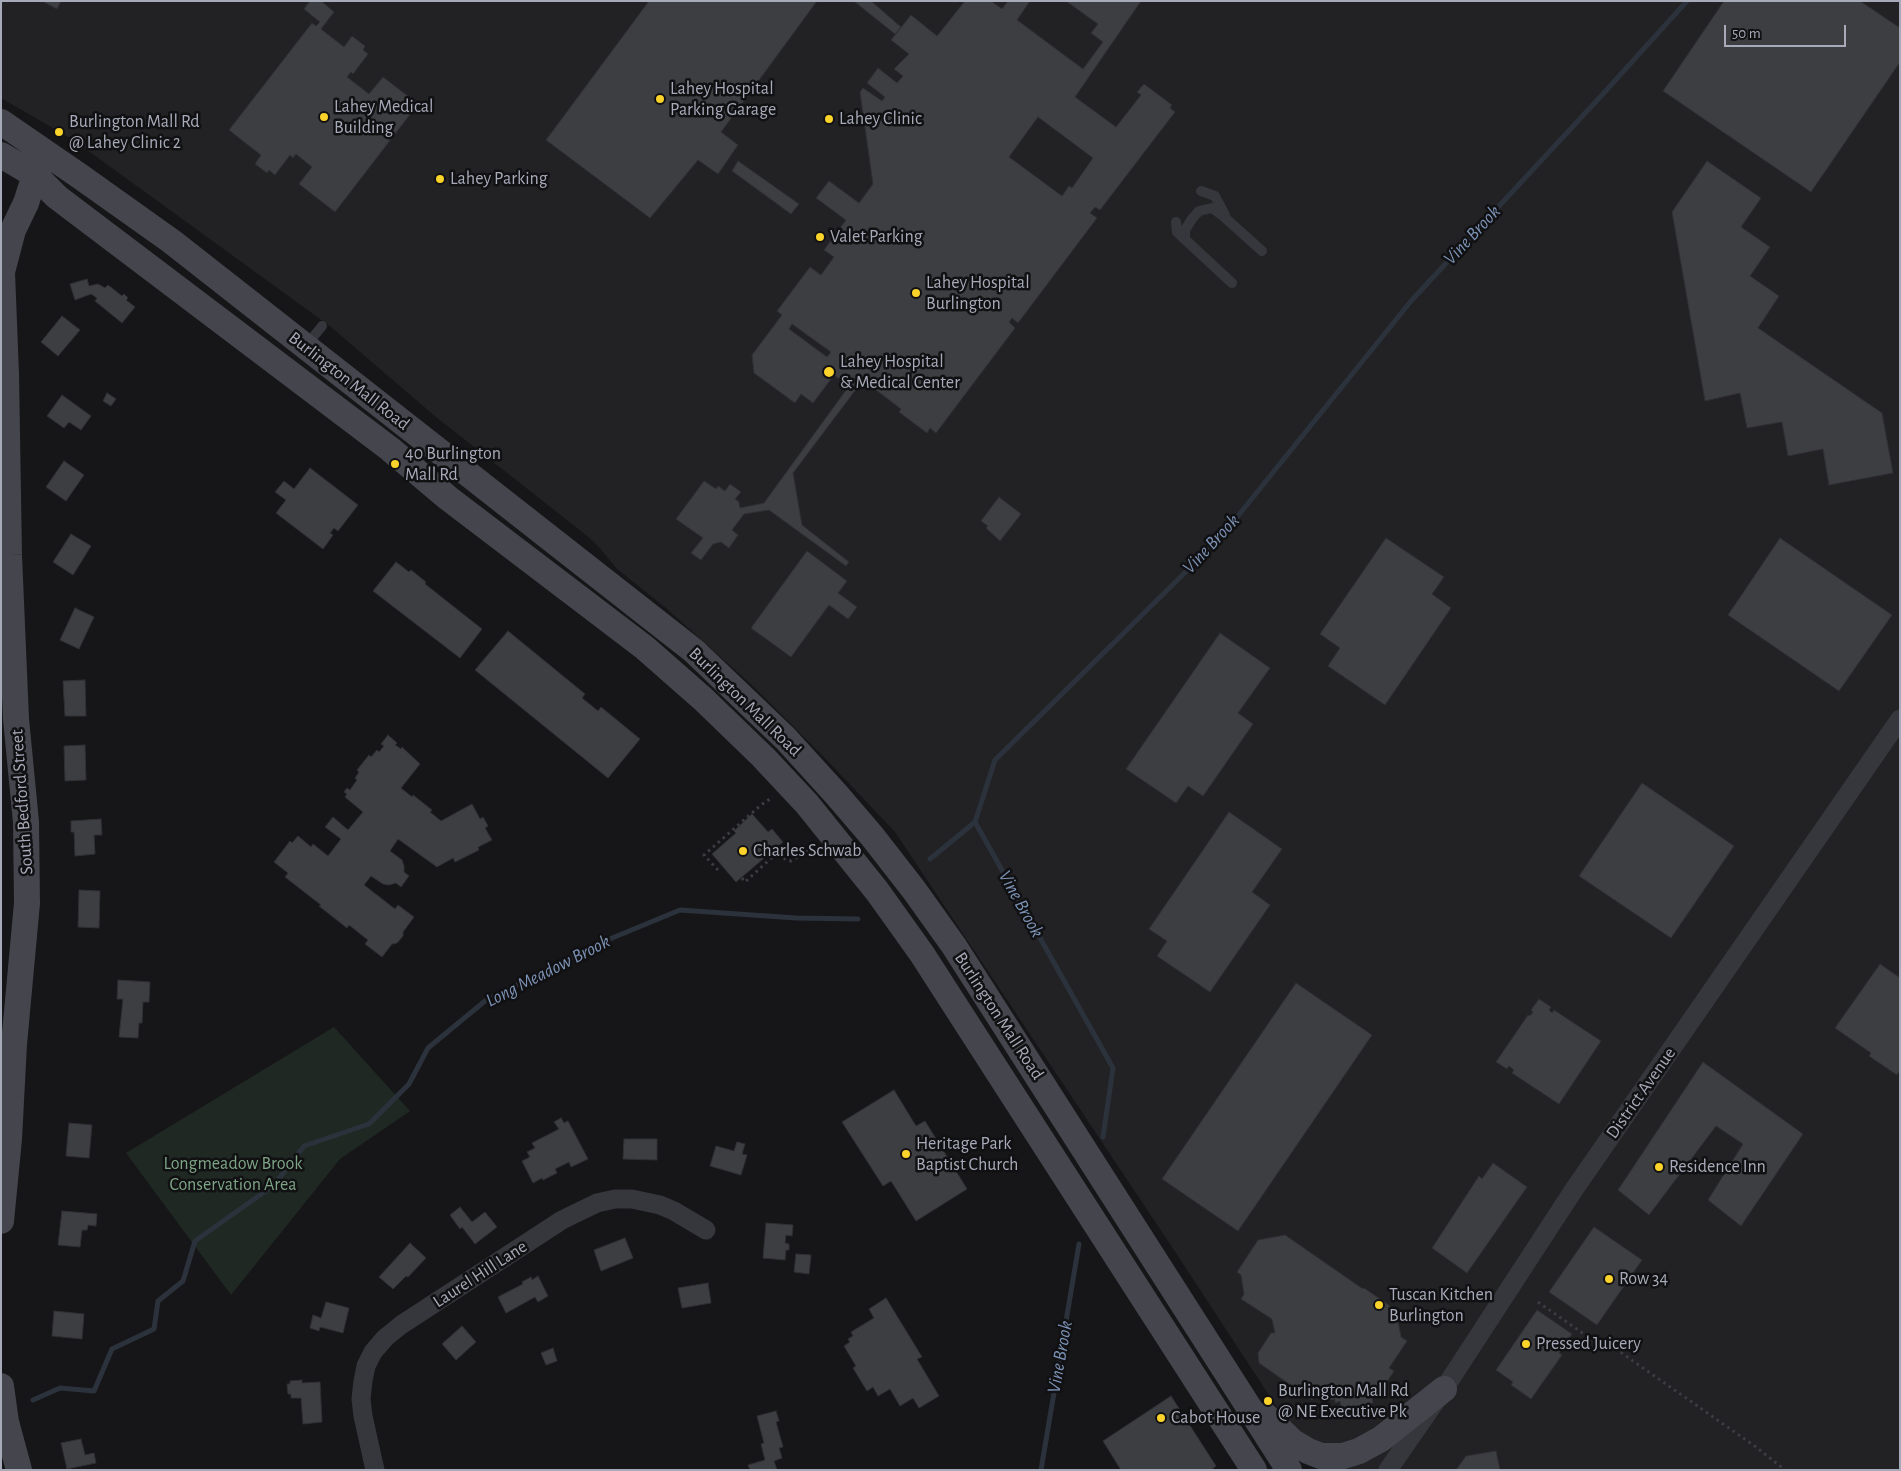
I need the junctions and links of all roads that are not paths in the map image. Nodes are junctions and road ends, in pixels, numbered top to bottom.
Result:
1 (1, 122) edge
2 (1, 155) edge
3 (41, 164) junction
4 (1201, 191) dead end
5 (1228, 220) junction
6 (1176, 222) dead end
7 (1185, 240) junction
8 (1262, 251) dead end
9 (1232, 283) dead end
10 (2, 291) edge
11 (322, 326) dead end
12 (306, 347) junction
13 (1900, 719) edge
14 (1, 1222) edge
15 (706, 1230) dead end
16 (1234, 1384) junction
17 (1, 1386) edge
18 (1444, 1388) junction
19 (19, 1470) edge
20 (375, 1470) edge
21 (1254, 1470) edge
22 (1289, 1470) edge
23 (1388, 1470) edge

1 - 3 main road, Burlington Mall Road
2 - 3 main road, Burlington Mall Road
3 - 10 main road, South Bedford Street
3 - 12 main road, Burlington Mall Road
3 - 21 main road, Burlington Mall Road
4 - 5 lane
5 - 7 lane
5 - 8 lane
6 - 7 lane
7 - 9 lane
10 - 14 main road, South Bedford Street
11 - 12 lane
12 - 16 main road, Burlington Mall Road
13 - 18 street, District Avenue
15 - 20 street, Laurel Hill Lane
16 - 18 main road
16 - 22 main road, Burlington Mall Road
17 - 19 main road
18 - 23 street, District Avenue

